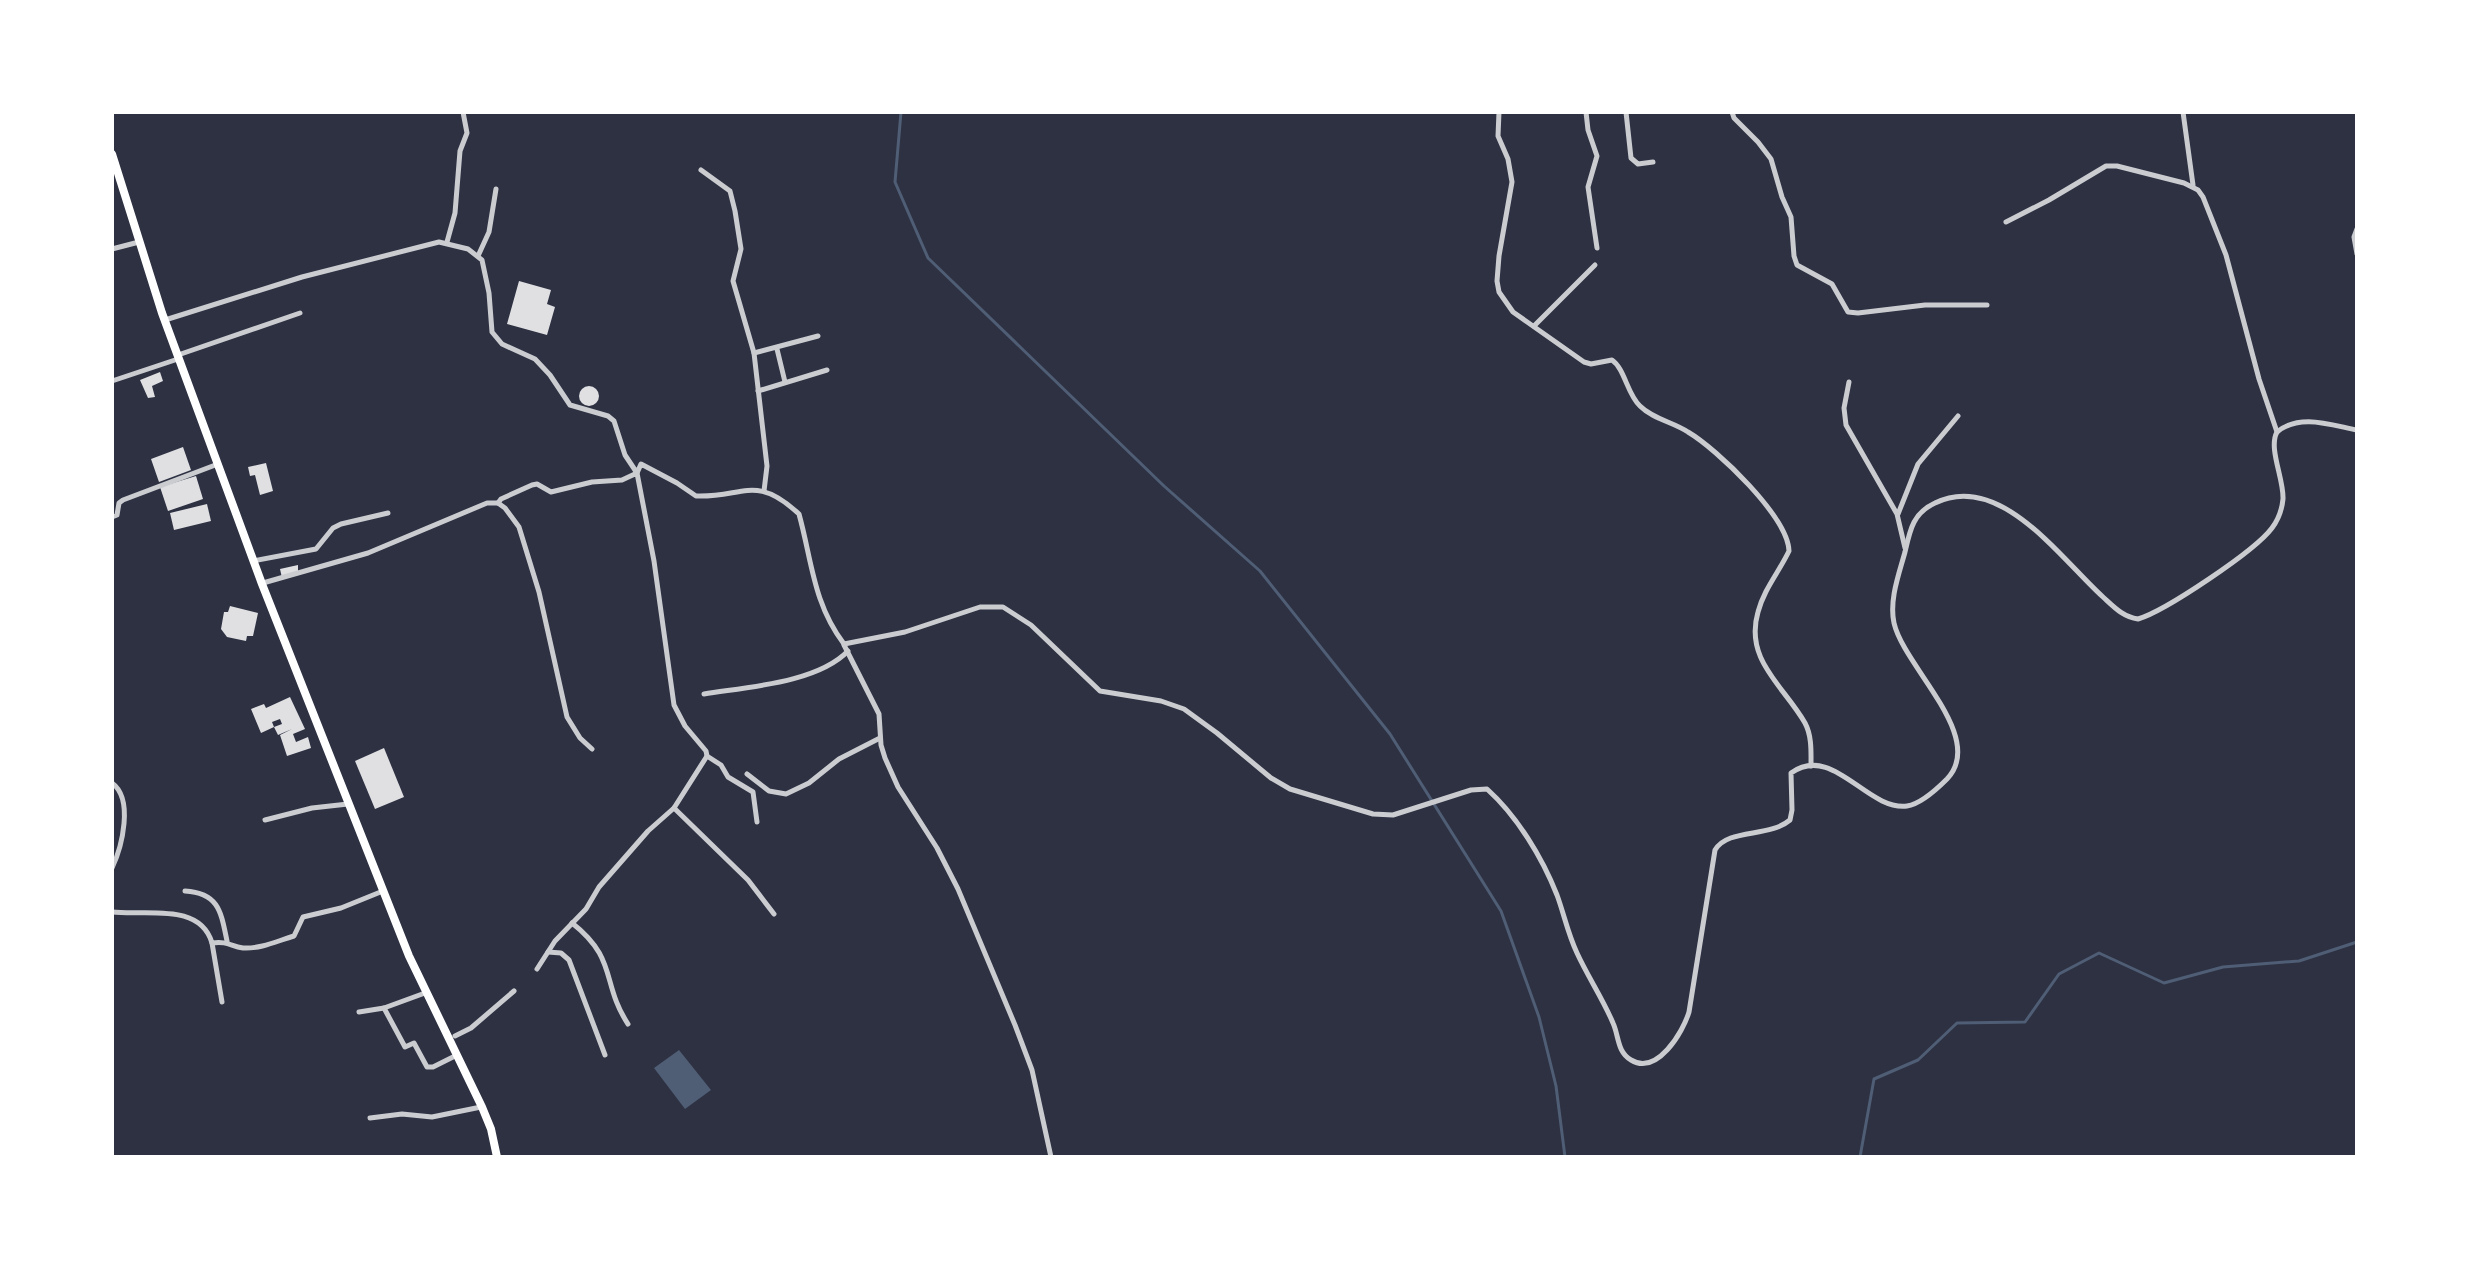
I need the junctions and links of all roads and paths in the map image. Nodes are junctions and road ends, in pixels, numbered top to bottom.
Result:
1 (463, 112) edge
2 (1499, 112) edge
3 (1586, 112) edge
4 (1626, 112) edge
5 (1732, 112) edge
6 (2183, 112) edge
7 (112, 154) edge
8 (1653, 162) dead end
9 (701, 170) dead end
10 (116, 180) edge
11 (2193, 186) junction
12 (496, 189) dead end
13 (2006, 222) dead end
14 (2357, 229) edge
15 (139, 242) junction
16 (447, 242) junction
17 (1597, 248) dead end
18 (112, 249) edge
19 (2357, 254) edge
20 (478, 256) junction
21 (1595, 265) dead end
22 (1987, 305) dead end
23 (300, 313) dead end
24 (165, 320) junction
25 (1533, 327) junction
26 (818, 336) dead end
27 (777, 349) junction
28 (754, 353) junction
29 (178, 357) junction
30 (827, 370) dead end
31 (112, 381) edge
32 (785, 382) junction
33 (1849, 382) dead end
34 (758, 391) junction
35 (1958, 416) dead end
36 (2357, 430) edge
37 (2277, 432) junction
38 (218, 464) junction
39 (637, 473) junction
40 (764, 491) junction
41 (498, 503) junction
42 (388, 513) dead end
43 (1897, 514) junction
44 (112, 517) edge
45 (1906, 549) junction
46 (253, 561) junction
47 (262, 584) junction
48 (844, 644) junction
49 (848, 651) junction
50 (704, 694) dead end
51 (880, 738) junction
52 (592, 749) dead end
53 (707, 756) junction
54 (1811, 766) junction
55 (747, 774) dead end
56 (112, 783) edge
57 (349, 804) junction
58 (674, 808) junction
59 (265, 820) dead end
60 (757, 822) dead end
61 (112, 868) edge
62 (185, 891) dead end
63 (383, 891) junction
64 (112, 912) edge
65 (774, 914) dead end
66 (572, 923) junction
67 (227, 941) junction
68 (212, 943) junction
69 (548, 952) junction
70 (537, 969) dead end
71 (514, 991) dead end
72 (425, 993) junction
73 (222, 1002) dead end
74 (384, 1008) junction
75 (359, 1012) dead end
76 (628, 1024) dead end
77 (455, 1036) dead end
78 (457, 1055) junction
79 (605, 1055) dead end
80 (482, 1107) junction
81 (370, 1118) dead end
82 (497, 1157) edge
83 (1051, 1157) edge

1 - 16 street
2 - 25 street
3 - 17 street
4 - 8 street
5 - 22 street
6 - 11 street
7 - 10 highway
9 - 28 street
10 - 15 highway
11 - 13 street
11 - 37 street
12 - 20 street
14 - 19 street
15 - 18 street
15 - 24 highway
16 - 20 street
16 - 24 street
20 - 39 street
21 - 25 street
23 - 29 street
24 - 29 highway
25 - 54 street
26 - 27 street
27 - 28 street
27 - 32 street
28 - 34 street
29 - 31 street
29 - 38 highway
30 - 32 street
32 - 34 street
33 - 43 street
34 - 40 street
35 - 43 street
36 - 37 street
37 - 45 street
38 - 44 street
38 - 46 highway
39 - 40 street
39 - 41 street
39 - 53 street
40 - 48 street
41 - 47 street
41 - 52 street
42 - 46 street
43 - 45 street
45 - 54 street
46 - 47 highway
47 - 57 highway
48 - 49 street
48 - 54 street
49 - 50 street
49 - 51 street
51 - 55 street
51 - 83 street
53 - 58 street
53 - 60 street
56 - 61 street
57 - 59 street
57 - 63 highway
58 - 65 street
58 - 66 street
62 - 67 street
63 - 67 street
63 - 72 highway
64 - 68 street
66 - 69 street
66 - 76 street
67 - 68 street
68 - 73 street
69 - 70 street
69 - 79 street
71 - 77 street
72 - 74 street
72 - 78 highway
74 - 75 street
74 - 78 street
78 - 80 highway
80 - 81 street
80 - 82 highway

